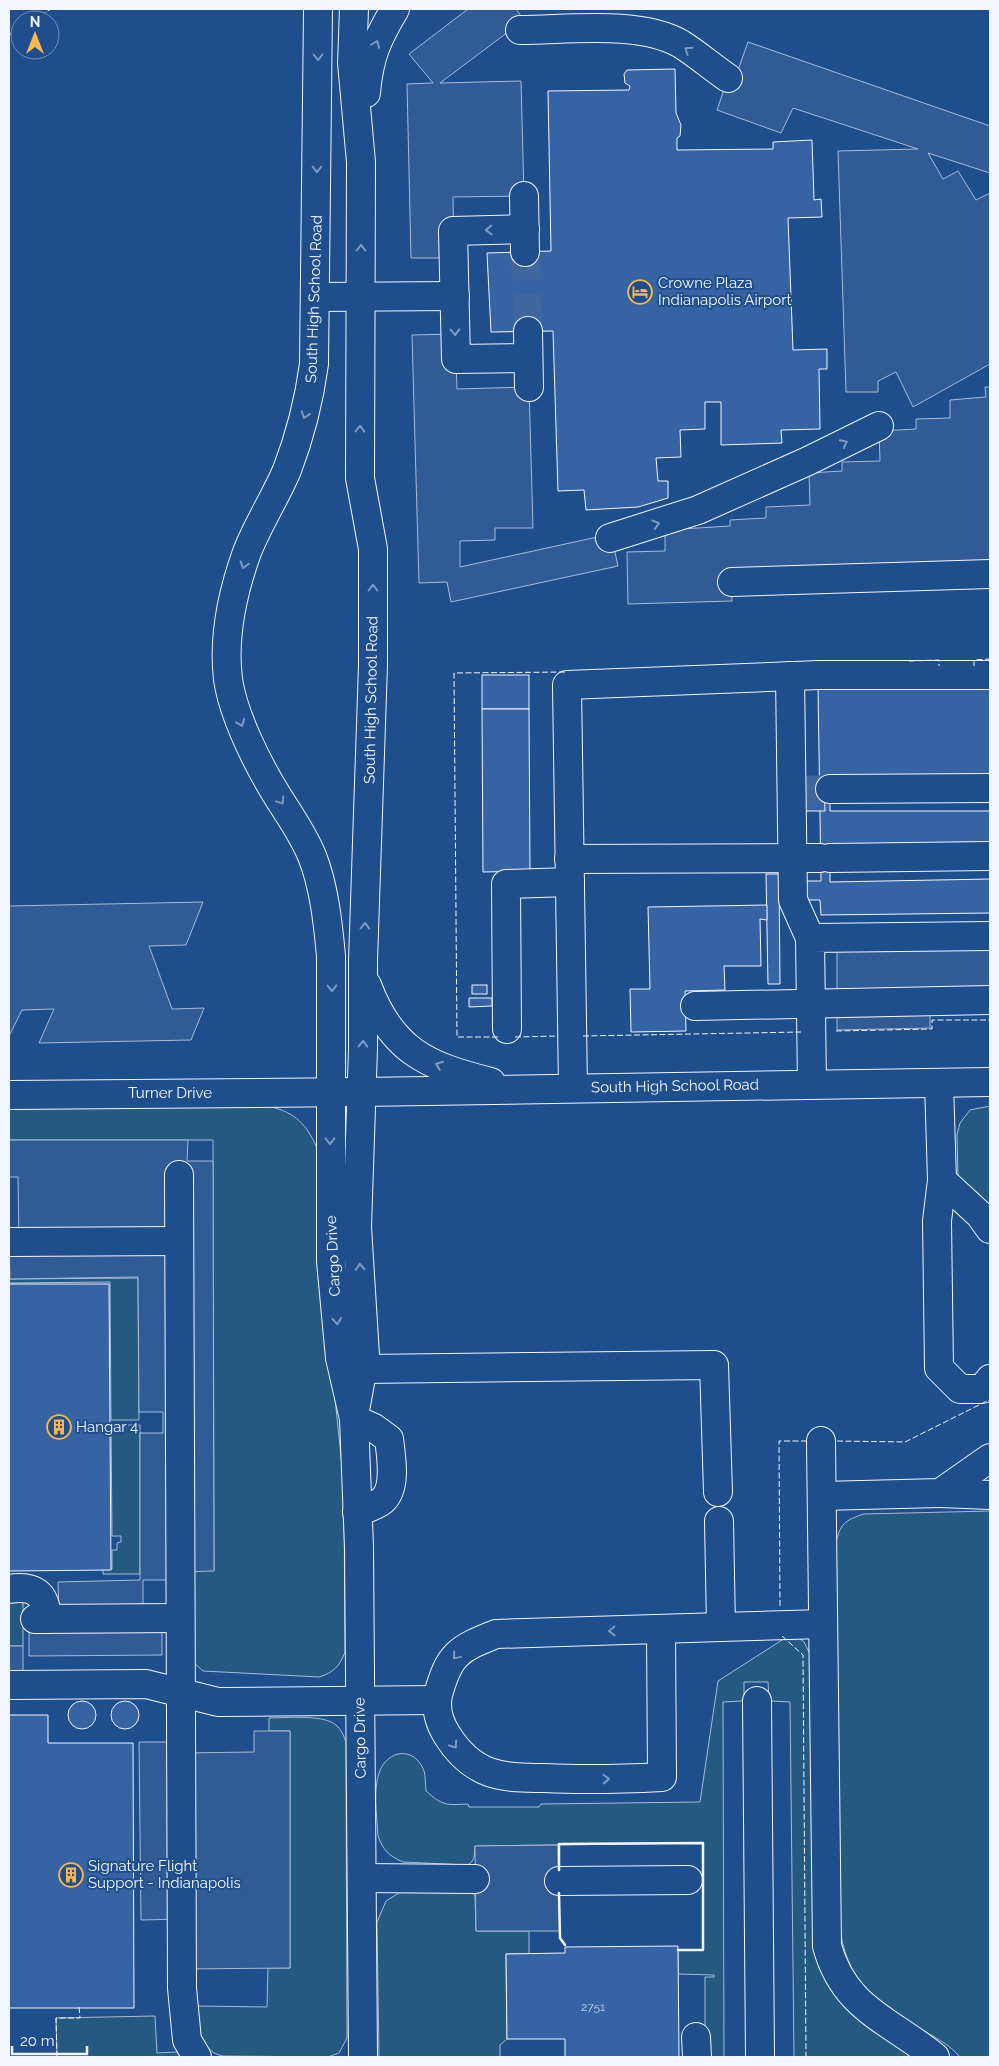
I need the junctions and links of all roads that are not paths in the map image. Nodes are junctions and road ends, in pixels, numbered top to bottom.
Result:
1 (318, 9) edge
2 (354, 9) edge
3 (395, 9) edge
4 (520, 30) dead end
5 (728, 78) dead end
6 (360, 162) junction
7 (524, 196) dead end
8 (454, 296) junction
9 (316, 297) junction
10 (361, 297) junction
11 (528, 331) tunnel mouth
12 (528, 358) junction
13 (529, 388) dead end
14 (879, 426) dead end
15 (610, 538) dead end
16 (990, 574) edge
17 (732, 582) dead end
18 (990, 674) edge
19 (790, 676) junction
20 (990, 788) edge
21 (830, 789) tunnel mouth
22 (990, 856) edge
23 (792, 858) junction
24 (569, 871) junction
25 (990, 936) edge
26 (810, 938) junction
27 (363, 974) junction
28 (990, 1000) edge
29 (811, 1004) junction
30 (695, 1006) dead end
31 (507, 1029) dead end
32 (990, 1082) edge
33 (939, 1083) junction
34 (812, 1085) junction
35 (519, 1088) junction
36 (573, 1088) junction
37 (332, 1092) junction
38 (360, 1092) junction
39 (9, 1095) edge
40 (179, 1175) dead end
41 (942, 1180) junction
42 (990, 1229) edge
43 (179, 1241) junction
44 (9, 1242) edge
45 (362, 1369) junction
46 (990, 1379) edge
47 (354, 1419) junction
48 (821, 1441) dead end
49 (990, 1458) edge
50 (718, 1492) dead end
51 (940, 1493) junction
52 (822, 1496) junction
53 (990, 1496) edge
54 (357, 1512) junction
55 (719, 1521) dead end
56 (9, 1589) edge
57 (180, 1618) junction
58 (823, 1624) junction
59 (721, 1627) junction
60 (661, 1630) junction
61 (9, 1685) edge
62 (181, 1692) junction
63 (437, 1700) junction
64 (360, 1701) junction
65 (757, 1701) dead end
66 (362, 1878) junction
67 (475, 1879) dead end
68 (688, 1880) dead end
69 (559, 1881) dead end
70 (197, 2057) edge
71 (363, 2057) edge
72 (760, 2057) edge
73 (935, 2057) edge

1 -> 9 street, South High School Road
2 - 6 street, South High School Road
6 -> 3 street
5 -> 4 street
10 -> 6 street, South High School Road
7 -> 8 street
8 - 10 street
8 -> 12 street
9 - 10 street
9 -> 37 street, South High School Road
27 -> 10 street, South High School Road
11 - 12 street
12 - 13 street
15 -> 14 street
16 - 17 street
18 - 19 street
19 - 23 street
19 - 24 street
20 - 21 street
22 - 23 street
23 - 24 street
23 - 26 street
24 - 31 street
24 - 36 street
25 - 26 street
26 - 29 street
35 -> 27 street
38 -> 27 street, South High School Road
28 - 29 street
29 - 30 street
29 - 34 street
32 - 33 street, South High School Road
33 - 34 street, South High School Road
33 - 41 street
34 - 36 street, South High School Road
35 - 36 street, South High School Road
35 - 38 street, South High School Road
37 - 38 street, South High School Road
37 - 39 street, Turner Drive
37 -> 47 street, Cargo Drive
45 -> 38 street, Cargo Drive
40 - 43 street
41 - 42 street
41 - 46 street
43 - 44 street
43 - 57 street
45 - 47 street, Cargo Drive
45 - 50 street
47 - 54 street, Cargo Drive
47 - 54 street
48 - 52 street
49 - 51 street
51 - 52 street
51 - 53 street
52 - 58 street
54 - 64 street, Cargo Drive
55 - 59 street
56 - 57 street
57 - 62 street
58 - 59 street
58 - 73 street
59 - 60 street
60 -> 63 street
63 -> 60 street
61 - 62 street
62 - 64 street
62 - 70 street
63 - 64 street
64 - 66 street, Cargo Drive
65 - 72 street
66 - 67 street
66 - 71 street, Cargo Drive
68 - 69 street

